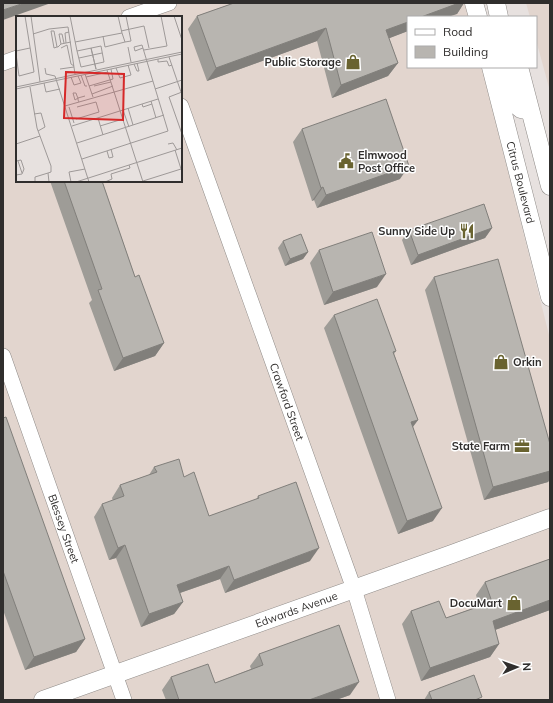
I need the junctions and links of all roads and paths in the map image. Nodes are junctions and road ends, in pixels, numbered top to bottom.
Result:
1 (169, 3) edge
2 (474, 3) edge
3 (496, 3) edge
4 (504, 3) edge
5 (148, 14) edge
6 (135, 16) edge
7 (478, 16) edge
8 (499, 16) edge
9 (507, 16) edge
10 (16, 58) edge
11 (3, 63) edge
12 (491, 68) edge
13 (500, 68) edge
14 (519, 68) edge
15 (182, 109) edge
16 (530, 111) junction
17 (550, 186) edge
18 (550, 297) edge
19 (3, 356) edge
20 (550, 518) edge
21 (354, 589) junction
22 (115, 674) junction
23 (42, 700) edge
24 (124, 700) edge
25 (388, 700) edge

1 - 5 street
2 - 7 street
3 - 8 street
4 - 9 street
5 - 6 street
10 - 11 street
12 - 18 street, Citrus Boulevard
13 - 16 street
14 - 16 street
15 - 21 street, Crawford Street
16 - 17 street
19 - 22 street, Blessey Street
20 - 21 street, Edwards Avenue
21 - 22 street, Edwards Avenue
21 - 25 street, Crawford Street
22 - 23 street, Edwards Avenue
22 - 24 street, Blessey Street

